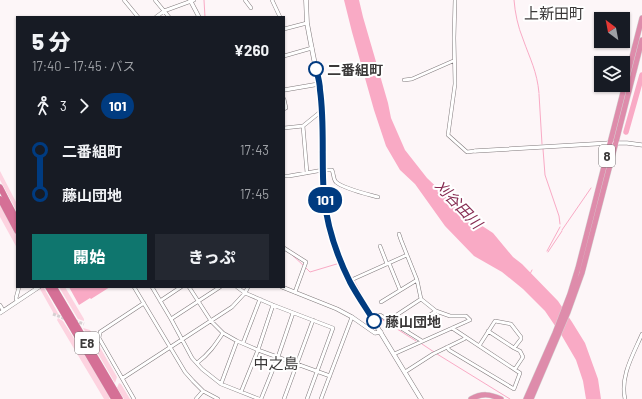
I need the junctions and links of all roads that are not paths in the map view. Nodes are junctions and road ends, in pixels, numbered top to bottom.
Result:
1 (124, 0) edge
2 (155, 0) edge
3 (192, 0) edge
4 (245, 0) edge
5 (272, 0) edge
6 (306, 0) edge
7 (456, 0) edge
8 (251, 8) dead end
9 (164, 11) junction
10 (137, 16) edge
11 (157, 16) edge
12 (168, 16) edge
13 (199, 16) edge
14 (280, 16) edge
15 (642, 18) edge
16 (307, 22) junction
17 (285, 29) edge
18 (642, 40) edge
19 (312, 48) junction
20 (285, 56) edge
21 (453, 61) junction
22 (404, 80) dead end
23 (320, 84) junction
24 (285, 90) edge
25 (322, 112) junction
26 (303, 126) junction
27 (285, 128) edge
28 (616, 142) junction
29 (610, 143) junction
30 (642, 145) edge
31 (475, 151) joint
32 (323, 170) junction
33 (307, 173) junction
34 (285, 176) edge
35 (0, 187) edge
36 (378, 197) dead end
37 (0, 200) edge
38 (16, 218) edge
39 (16, 229) edge
40 (399, 234) dead end
41 (380, 246) dead end
42 (285, 249) edge
43 (407, 255) junction
44 (388, 264) junction
45 (349, 280) junction
46 (417, 280) junction
47 (19, 288) edge
48 (37, 288) edge
49 (49, 288) edge
50 (55, 288) edge
51 (135, 288) edge
52 (153, 288) edge
53 (180, 288) edge
54 (190, 288) edge
55 (218, 288) edge
56 (239, 288) edge
57 (248, 288) edge
58 (285, 288) edge
59 (400, 290) junction
60 (295, 292) junction
61 (245, 293) junction
62 (571, 296) junction
63 (260, 299) junction
64 (421, 300) junction
65 (17, 301) junction
66 (160, 301) junction
67 (198, 301) junction
68 (381, 302) dead end
69 (144, 303) junction
70 (0, 305) edge
71 (273, 305) junction
72 (2, 311) edge
73 (436, 311) junction
74 (293, 313) junction
75 (380, 315) dead end
76 (352, 317) junction
77 (171, 319) junction
78 (313, 320) junction
79 (389, 320) junction
80 (211, 321) junction
81 (452, 328) junction
82 (406, 330) junction
83 (488, 331) junction
84 (381, 332) junction
85 (223, 333) junction
86 (642, 334) edge
87 (465, 338) junction
88 (182, 339) junction
89 (237, 341) junction
90 (422, 341) junction
91 (243, 343) junction
92 (479, 346) junction
93 (447, 347) junction
94 (170, 348) junction
95 (514, 348) junction
96 (258, 350) junction
97 (394, 354) junction
98 (278, 357) junction
99 (197, 363) junction
100 (297, 364) junction
101 (515, 369) junction
102 (317, 371) junction
103 (405, 372) junction
104 (330, 376) junction
105 (123, 378) junction
106 (221, 384) junction
107 (203, 391) junction
108 (241, 392) junction
109 (114, 399) edge
110 (120, 399) edge
111 (134, 399) edge
112 (196, 399) edge
113 (218, 399) edge
114 (260, 399) edge
115 (284, 399) edge
116 (307, 399) edge
117 (322, 399) edge
118 (421, 399) edge
119 (471, 399) edge
120 (476, 399) edge
121 (494, 399) edge
122 (501, 399) edge
123 (526, 399) edge
124 (531, 399) edge
125 (625, 399) edge

1 - 10 street
2 - 9 street
3 - 9 street
3 - 13 street
4 - 8 street
5 - 14 street
6 - 16 main road
7 - 21 street
9 - 11 street
9 - 12 street
15 - 29 highway, 8
16 - 17 street
16 - 19 main road
18 - 28 highway, 8
19 - 20 street
19 - 23 main road
21 - 22 street
21 - 31 street
23 - 24 street
23 - 25 main road
25 - 26 street
25 - 32 main road
26 - 27 street
26 - 33 street
28 - 29 street
28 - 30 street
28 - 62 highway, 8
29 - 31 street
29 - 62 highway, 8
32 - 33 street
32 - 36 street
32 - 45 main road
33 - 34 street
35 - 38 highway
37 - 39 highway
40 - 43 street
41 - 44 street
42 - 60 street
43 - 44 street
43 - 46 street
44 - 45 street
44 - 59 street
45 - 84 main road
46 - 59 street
46 - 64 street
47 - 65 street
48 - 65 street
49 - 109 highway, E8
50 - 110 highway, E8
51 - 69 street
52 - 66 street
53 - 66 street
54 - 67 street
55 - 67 street
56 - 61 street
57 - 61 street
58 - 60 street
59 - 68 street
60 - 76 street
61 - 63 street
61 - 80 street
62 - 123 highway, 8
62 - 124 highway, 8
63 - 71 street
63 - 91 street
64 - 73 street
64 - 79 street
65 - 72 street
66 - 77 street
67 - 77 street
67 - 80 street
69 - 94 street
69 - 105 street
70 - 72 street
71 - 74 street
71 - 96 street
73 - 81 street
73 - 82 street
74 - 78 street
74 - 98 street
75 - 79 street
76 - 84 street
76 - 104 street
77 - 88 street
78 - 100 street
78 - 102 street
79 - 82 street
80 - 85 street
80 - 88 street
81 - 87 street
81 - 90 street
82 - 90 street
83 - 92 street
83 - 95 street
83 - 95 street
84 - 97 main road
85 - 89 street
85 - 99 street
86 - 125 street
87 - 92 street
87 - 93 street
88 - 94 street
88 - 99 street
89 - 91 street
89 - 106 street
90 - 97 street
91 - 96 street
92 - 101 street
93 - 101 street
93 - 103 street
94 - 105 street
94 - 107 street
95 - 101 street
96 - 98 street
96 - 108 street
97 - 103 main road
98 - 100 street
98 - 114 street
99 - 106 street
100 - 102 street
100 - 115 street
102 - 104 street
102 - 116 street
103 - 118 main road
104 - 117 street
105 - 111 street
106 - 108 street
107 - 112 street
107 - 113 street
108 - 114 street
119 - 122 highway
120 - 121 highway

